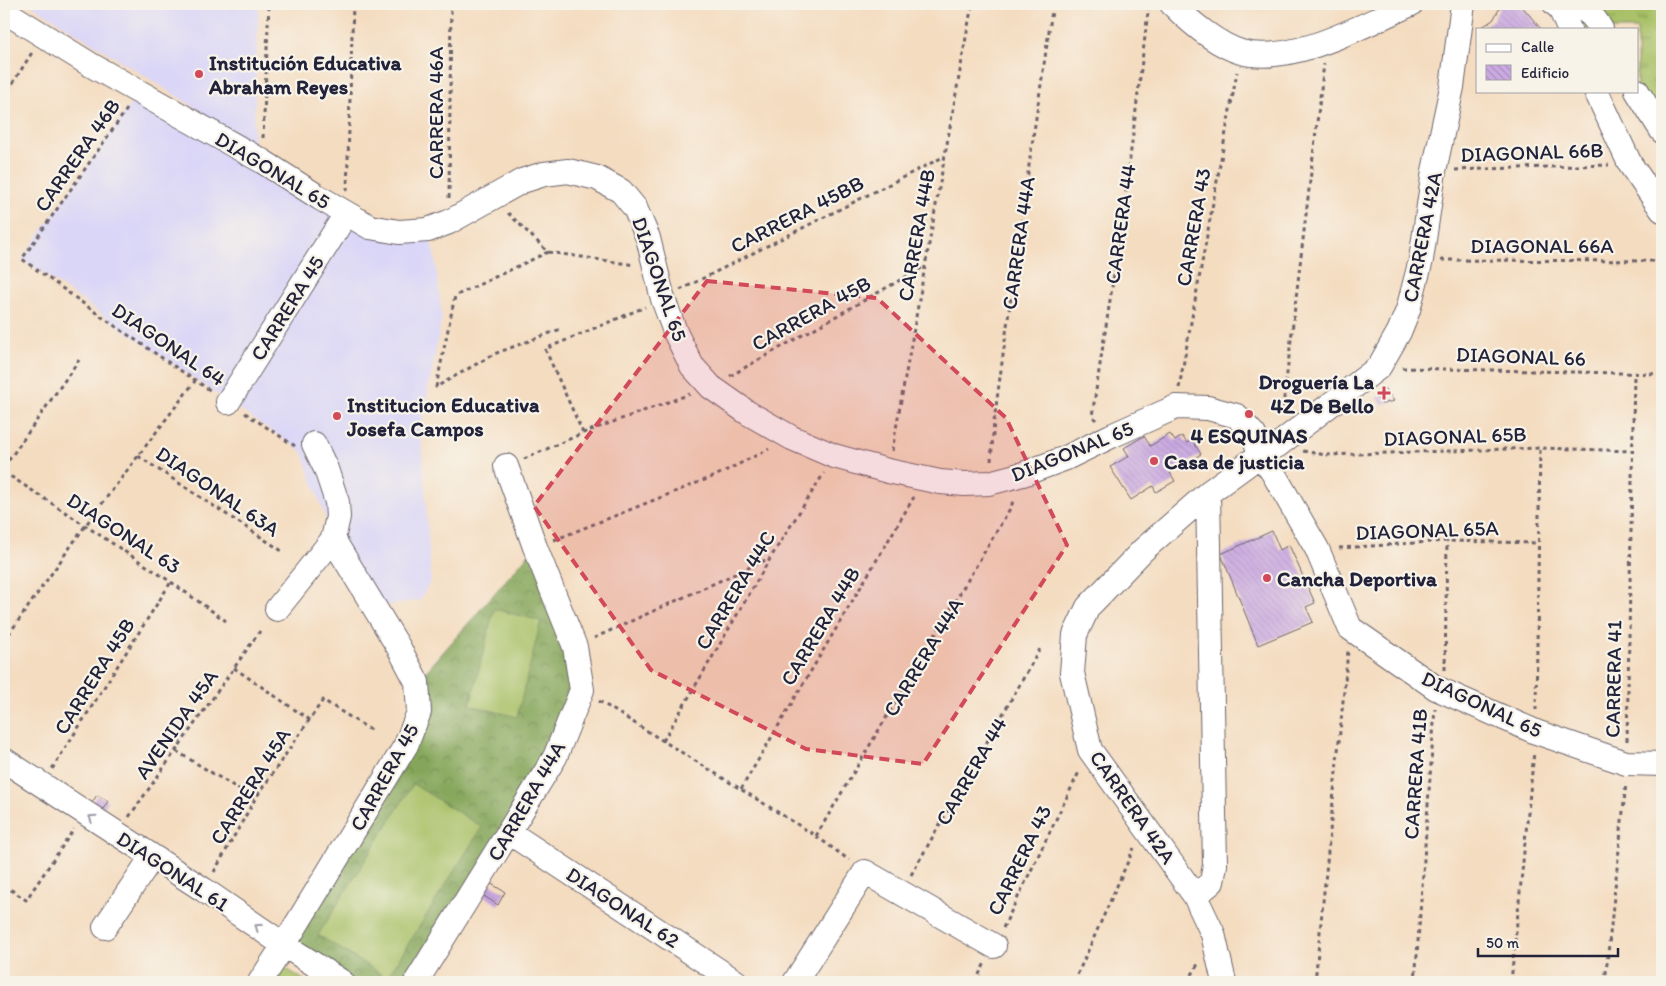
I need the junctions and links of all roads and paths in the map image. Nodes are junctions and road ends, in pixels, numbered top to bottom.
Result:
1 (268, 4) edge
2 (353, 4) edge
3 (450, 4) edge
4 (972, 4) edge
5 (1053, 4) edge
6 (1149, 4) edge
7 (1172, 4) edge
8 (1411, 4) edge
9 (1463, 4) edge
10 (4, 11) edge
11 (1561, 13) edge
12 (1600, 28) edge
13 (43, 36) junction
14 (1326, 41) junction
15 (1240, 52) junction
16 (139, 92) junction
17 (1596, 92) edge
18 (1637, 92) edge
19 (4, 97) edge
20 (1662, 131) edge
21 (945, 156) junction
22 (262, 161) junction
23 (1630, 164) junction
24 (1434, 171) junction
25 (492, 197) junction
26 (1662, 210) edge
27 (346, 214) junction
28 (449, 222) junction
29 (548, 252) junction
30 (22, 259) joint
31 (1421, 260) junction
32 (1662, 261) edge
33 (925, 266) junction
34 (655, 268) junction
35 (663, 300) junction
36 (561, 330) dead end
37 (79, 360) dead end
38 (1378, 367) junction
39 (1634, 374) junction
40 (1662, 374) edge
41 (195, 381) junction
42 (712, 387) junction
43 (228, 402) junction
44 (1176, 407) junction
45 (583, 433) junction
46 (1111, 436) junction
47 (792, 438) junction
48 (308, 448) joint
49 (1269, 450) junction
50 (1634, 451) junction
51 (138, 456) junction
52 (834, 456) junction
53 (506, 466) joint
54 (4, 467) edge
55 (888, 471) junction
56 (4, 472) edge
57 (1023, 474) junction
58 (925, 479) junction
59 (989, 483) junction
60 (1208, 492) junction
61 (85, 526) junction
62 (333, 539) junction
63 (1447, 541) junction
64 (1538, 543) dead end
65 (534, 547) junction
66 (1317, 549) junction
67 (282, 551) dead end
68 (771, 557) junction
69 (171, 582) junction
70 (277, 609) dead end
71 (226, 622) dead end
72 (1350, 628) junction
73 (260, 631) dead end
74 (4, 641) edge
75 (575, 647) junction
76 (1040, 648) dead end
77 (234, 668) junction
78 (1436, 688) junction
79 (582, 690) junction
80 (310, 720) junction
81 (372, 731) dead end
82 (663, 740) junction
83 (1090, 750) junction
84 (176, 751) junction
85 (4, 760) edge
86 (1626, 763) junction
87 (1662, 764) edge
88 (41, 786) junction
89 (741, 789) junction
90 (256, 800) junction
91 (84, 813) junction
92 (1145, 825) junction
93 (510, 832) junction
94 (117, 834) junction
95 (816, 836) junction
96 (152, 857) junction
97 (865, 872) junction
98 (4, 885) edge
99 (204, 890) junction
100 (901, 893) junction
101 (1195, 896) junction
102 (105, 927) dead end
103 (284, 945) junction
104 (994, 946) junction
105 (260, 982) edge
106 (342, 982) edge
107 (416, 982) edge
108 (736, 982) edge
109 (795, 982) edge
110 (975, 982) edge
111 (1074, 982) edge
112 (1224, 982) edge
113 (1315, 982) edge
114 (1416, 982) edge
115 (1605, 982) edge

1 - 22 path
2 - 27 path
3 - 28 path, CARRERA 46A
4 - 21 path, CARRERA 44B
5 - 59 path, CARRERA 44A
6 - 46 path, CARRERA 44
7 - 15 street
8 - 14 street
9 - 24 street, CARRERA 42A
10 - 13 street, DIAGONAL 65
11 - 12 street
13 - 16 street, DIAGONAL 65
13 - 19 path
14 - 15 street
14 - 49 path
15 - 44 path, CARRERA 43
16 - 22 street, DIAGONAL 65
16 - 30 path, CARRERA 46B
17 - 23 street
18 - 20 street
21 - 33 path, CARRERA 44B
21 - 35 path, CARRERA 45BB
22 - 27 street, DIAGONAL 65
23 - 24 path, DIAGONAL 66B
23 - 26 street
24 - 31 street, CARRERA 42A
25 - 28 street, DIAGONAL 65
25 - 29 path
25 - 34 street, DIAGONAL 65
27 - 28 street, DIAGONAL 65
27 - 43 street, CARRERA 45
29 - 34 path
29 - 36 path
30 - 41 path, DIAGONAL 64
31 - 32 path, DIAGONAL 66A
31 - 38 street, CARRERA 42A
33 - 42 path, CARRERA 45B
33 - 55 path, CARRERA 44B
34 - 35 street, DIAGONAL 65
35 - 42 street, DIAGONAL 65
35 - 45 path, CARRERA 45BB
37 - 54 path
38 - 39 path, DIAGONAL 66
38 - 49 street, CARRERA 42A
39 - 40 path, DIAGONAL 66
39 - 50 path, CARRERA 41
41 - 43 path, DIAGONAL 64
41 - 51 path
42 - 45 path, CARRERA 45B
42 - 47 street, DIAGONAL 65
43 - 48 path, DIAGONAL 64
44 - 46 street, DIAGONAL 65
44 - 49 street, DIAGONAL 65
45 - 53 path, CARRERA 45B
46 - 57 street, DIAGONAL 65
47 - 52 street, DIAGONAL 65
47 - 65 path
48 - 62 street
49 - 50 path, DIAGONAL 65B
49 - 60 street, CARRERA 42A
49 - 66 street, DIAGONAL 65
50 - 86 path, CARRERA 41
51 - 61 path
51 - 67 path, DIAGONAL 63A
52 - 55 street, DIAGONAL 65
52 - 68 path, CARRERA 44C
53 - 65 street
55 - 58 street, DIAGONAL 65
56 - 61 path, DIAGONAL 63
57 - 59 street, DIAGONAL 65
57 - 95 path, CARRERA 44A
58 - 59 street, DIAGONAL 65
58 - 89 path, CARRERA 44B
60 - 83 street, CARRERA 42A
60 - 101 street
61 - 69 path, DIAGONAL 63
61 - 74 path
62 - 70 street
62 - 103 street, CARRERA 45
63 - 64 path, DIAGONAL 65A
63 - 66 path, DIAGONAL 65A
63 - 78 path, CARRERA 41B
65 - 75 street
66 - 72 street, DIAGONAL 65
68 - 75 path
68 - 82 path, CARRERA 44C
69 - 71 path, DIAGONAL 63
69 - 88 path, CARRERA 45B
72 - 78 street, DIAGONAL 65
72 - 113 path
73 - 77 path, AVENIDA 45A
75 - 79 street
76 - 100 path, CARRERA 44
77 - 80 path
77 - 84 path, AVENIDA 45A
78 - 86 street, DIAGONAL 65
78 - 114 path, CARRERA 41B
79 - 82 path
79 - 93 street, CARRERA 44A
80 - 81 path, CARRERA 45A
80 - 90 path, CARRERA 45A
82 - 89 path
83 - 92 street, CARRERA 42A
83 - 104 path, CARRERA 43
84 - 90 path
84 - 94 path, AVENIDA 45A
85 - 88 street, DIAGONAL 61
86 - 87 street, DIAGONAL 65
86 - 115 path, CARRERA 41
88 - 91 street, DIAGONAL 61
89 - 95 path
90 - 99 path, CARRERA 45A
94 -> 91 street, DIAGONAL 61
91 - 98 path
92 - 101 street, CARRERA 42A
92 - 111 path
93 - 107 street, CARRERA 44A
93 - 108 street, DIAGONAL 62
94 - 96 street, DIAGONAL 61
95 - 97 path
96 - 99 street, DIAGONAL 61
96 - 102 street
97 - 100 street
97 - 109 street
103 -> 99 street, DIAGONAL 61
100 - 104 street
101 - 112 street, CARRERA 42A
103 - 105 street, CARRERA 45
103 - 106 street, DIAGONAL 61
104 - 110 path, CARRERA 43

